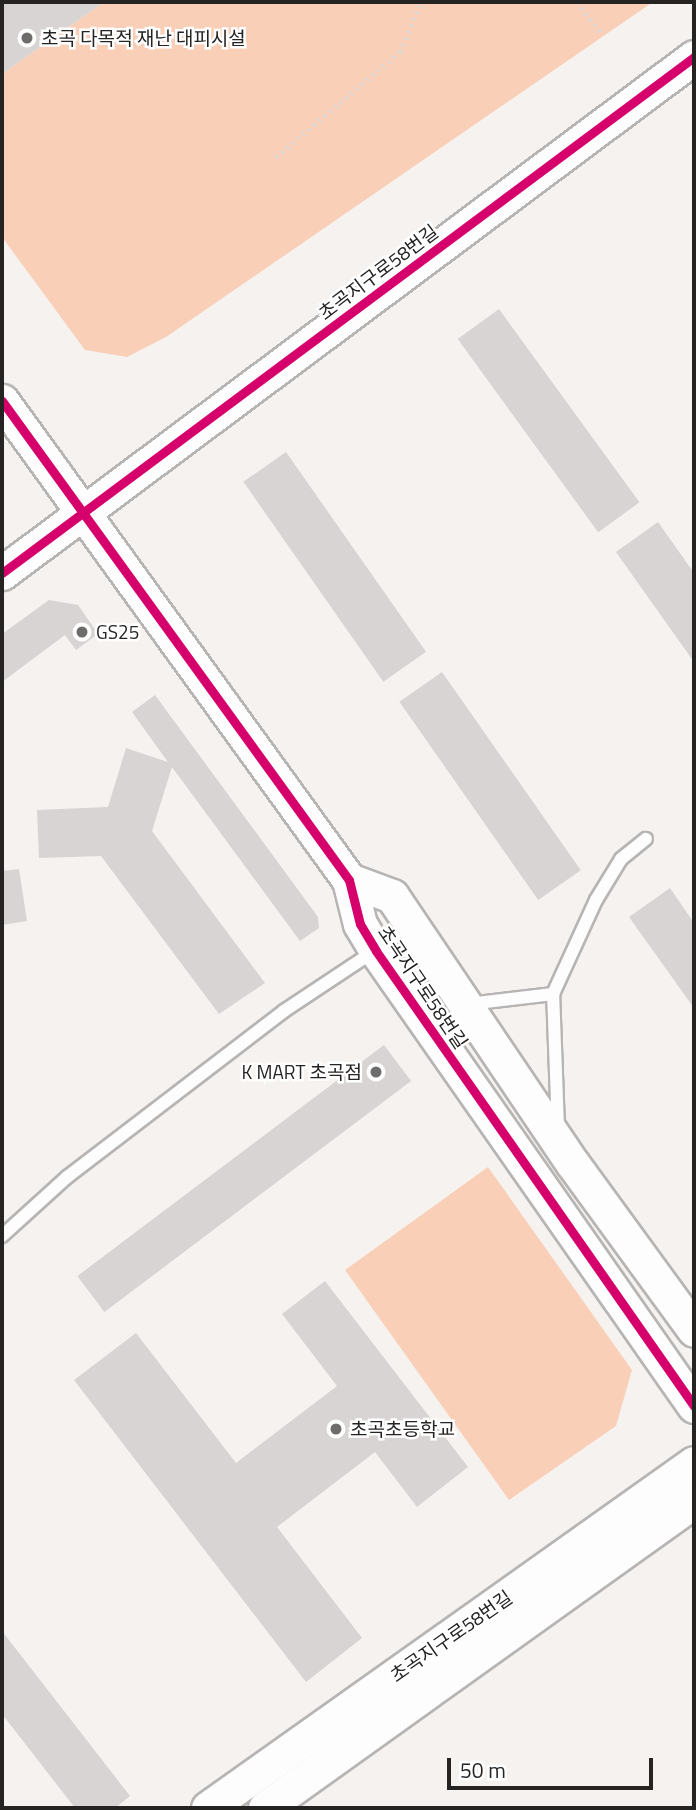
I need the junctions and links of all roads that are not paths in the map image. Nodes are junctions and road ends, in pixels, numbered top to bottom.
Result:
1 (694, 57) edge
2 (2, 401) edge
3 (83, 516) junction
4 (2, 573) edge
5 (646, 839) dead end
6 (349, 880) junction
7 (413, 925) junction
8 (376, 951) junction
9 (553, 994) junction
10 (468, 1004) junction
11 (558, 1142) junction
12 (2, 1236) edge
13 (694, 1329) edge
14 (694, 1406) edge
15 (694, 1463) edge
16 (694, 1501) edge
17 (208, 1808) edge
18 (265, 1808) edge

1 - 3 street, 초곡지구로58번길
2 - 3 street, 초곡지구로58번길
3 - 4 street, 초곡지구로58번길
3 - 6 street, 초곡지구로58번길
5 - 9 lane
6 - 7 street, 초곡지구로58번길
6 - 8 street, 초곡지구로58번길
7 - 8 lane
7 - 10 street, 초곡지구로58번길
8 - 12 lane
8 - 14 street, 초곡지구로58번길
9 - 10 lane
9 - 11 lane
10 - 11 street, 초곡지구로58번길
11 - 13 street, 초곡지구로58번길
15 - 17 street, 초곡지구로58번길
16 - 18 street, 초곡지구로58번길

